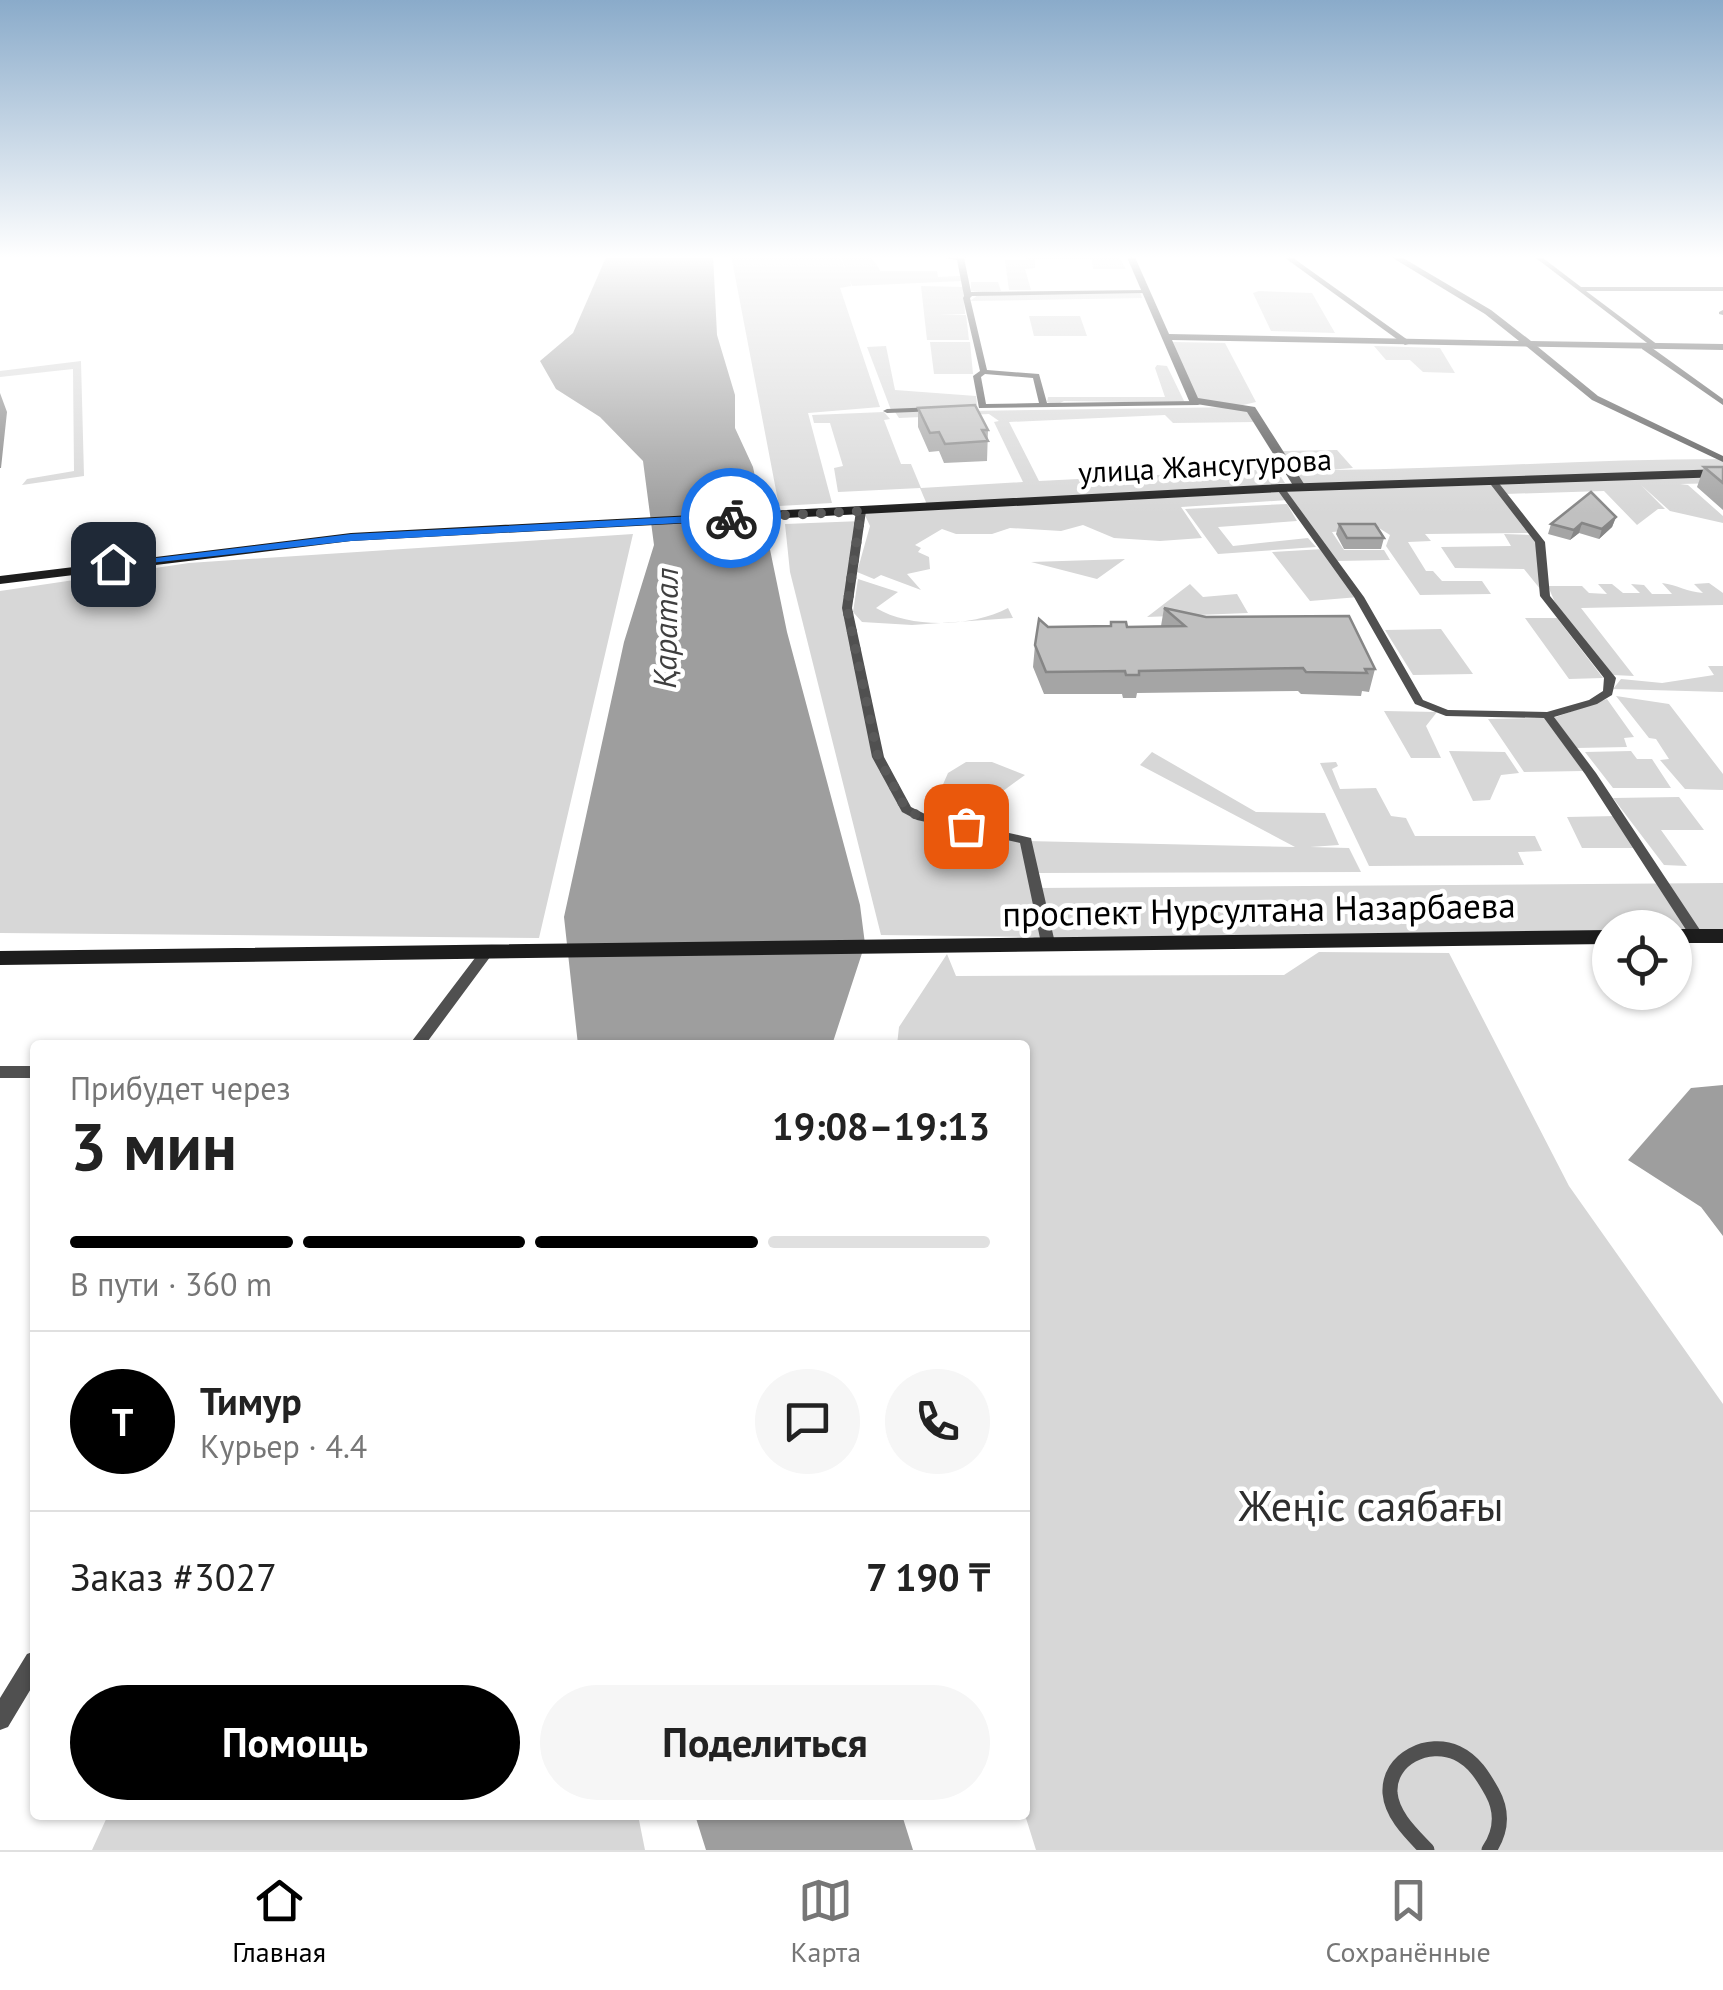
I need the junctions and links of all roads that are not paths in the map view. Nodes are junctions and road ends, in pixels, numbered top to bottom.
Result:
1 (976, 341) edge
2 (1167, 341) edge
3 (1350, 341) edge
4 (1526, 341) edge
5 (1643, 341) edge
6 (1408, 343) joint
7 (1529, 344) junction
8 (1650, 347) junction
9 (1723, 347) edge
10 (984, 372) junction
11 (1198, 403) junction
12 (1723, 403) edge
13 (982, 406) junction
14 (1044, 406) junction
15 (963, 407) edge
16 (944, 408) edge
17 (887, 412) dead end
18 (1723, 459) edge
19 (1723, 473) edge
20 (1490, 478) junction
21 (1280, 488) junction
22 (1300, 488) junction
23 (861, 511) junction
24 (0, 580) edge
25 (1547, 715) junction
26 (1692, 936) edge
27 (1697, 936) junction
28 (1723, 936) edge
29 (1592, 937) edge
30 (1048, 944) junction
31 (486, 953) junction
32 (0, 958) edge
33 (421, 1040) edge
34 (0, 1072) edge
35 (30, 1072) edge
36 (30, 1670) edge
37 (0, 1720) edge
38 (1427, 1850) edge
39 (1488, 1850) edge

1 - 10 street
2 - 11 street
3 - 6 street
4 - 7 street
5 - 8 street
6 - 7 street
7 - 8 street
7 - 18 street
8 - 9 street
8 - 12 street
10 - 13 street
10 - 14 street
11 - 14 street
11 - 22 street
13 - 14 street
13 - 15 street
16 - 17 street
19 - 20 main road, улица Жансугурова
20 - 22 main road, улица Жансугурова
20 - 25 street
21 - 22 main road, улица Жансугурова
21 - 23 main road, улица Жансугурова
21 - 25 street
23 - 24 main road, улица Жансугурова
23 - 30 street
25 - 27 street
26 - 27 main road
27 - 28 main road
29 - 30 main road, проспект Нурсултана Назарбаева
30 - 31 main road, проспект Нурсултана Назарбаева
31 - 32 main road, проспект Нурсултана Назарбаева
31 - 33 street
34 - 35 street
36 - 37 street
38 - 39 street

